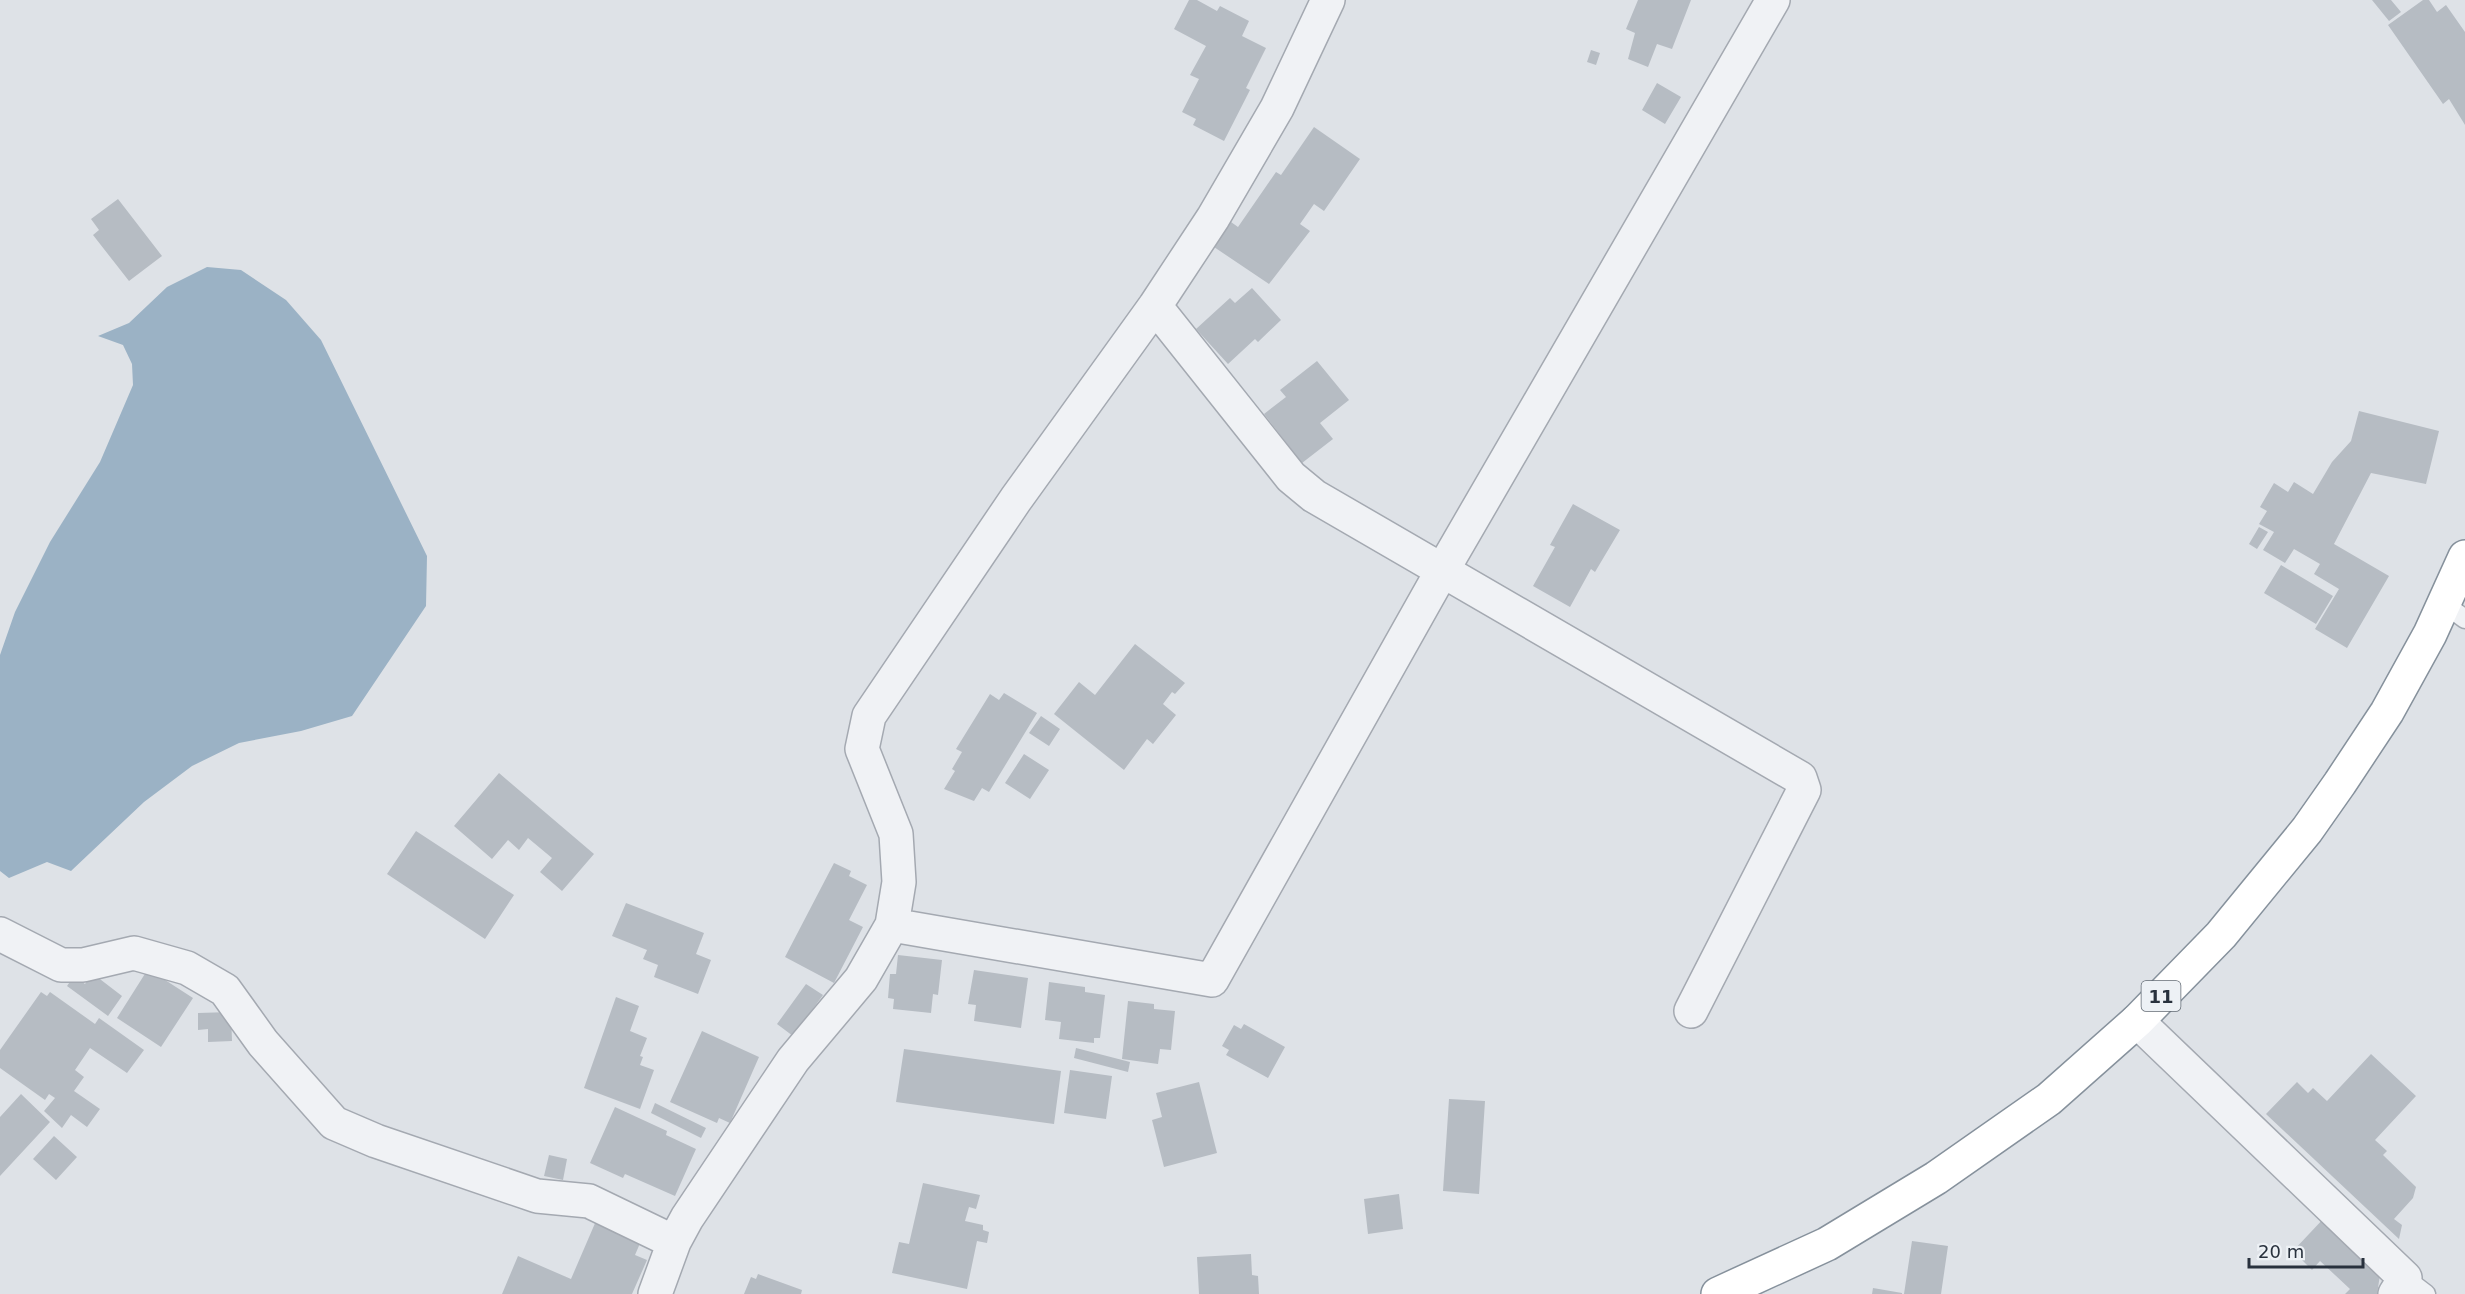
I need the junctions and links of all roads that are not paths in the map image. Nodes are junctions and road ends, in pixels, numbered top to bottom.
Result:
1 (1328, 0) edge
2 (1773, 0) edge
3 (1155, 306) junction
4 (2465, 557) edge
5 (1442, 571) junction
6 (2454, 611) edge
7 (892, 925) junction
8 (0, 934) edge
9 (1691, 1011) dead end
10 (2137, 1021) junction
11 (675, 1242) junction
12 (2409, 1289) edge
13 (655, 1294) edge
14 (1718, 1294) edge

1 - 3 street
2 - 5 street
3 - 5 street
3 - 7 street
4 - 6 highway, 11
5 - 7 street
5 - 9 street
6 - 10 highway, 11
7 - 11 street
8 - 11 street
10 - 12 street
10 - 14 highway, 11
11 - 13 street

